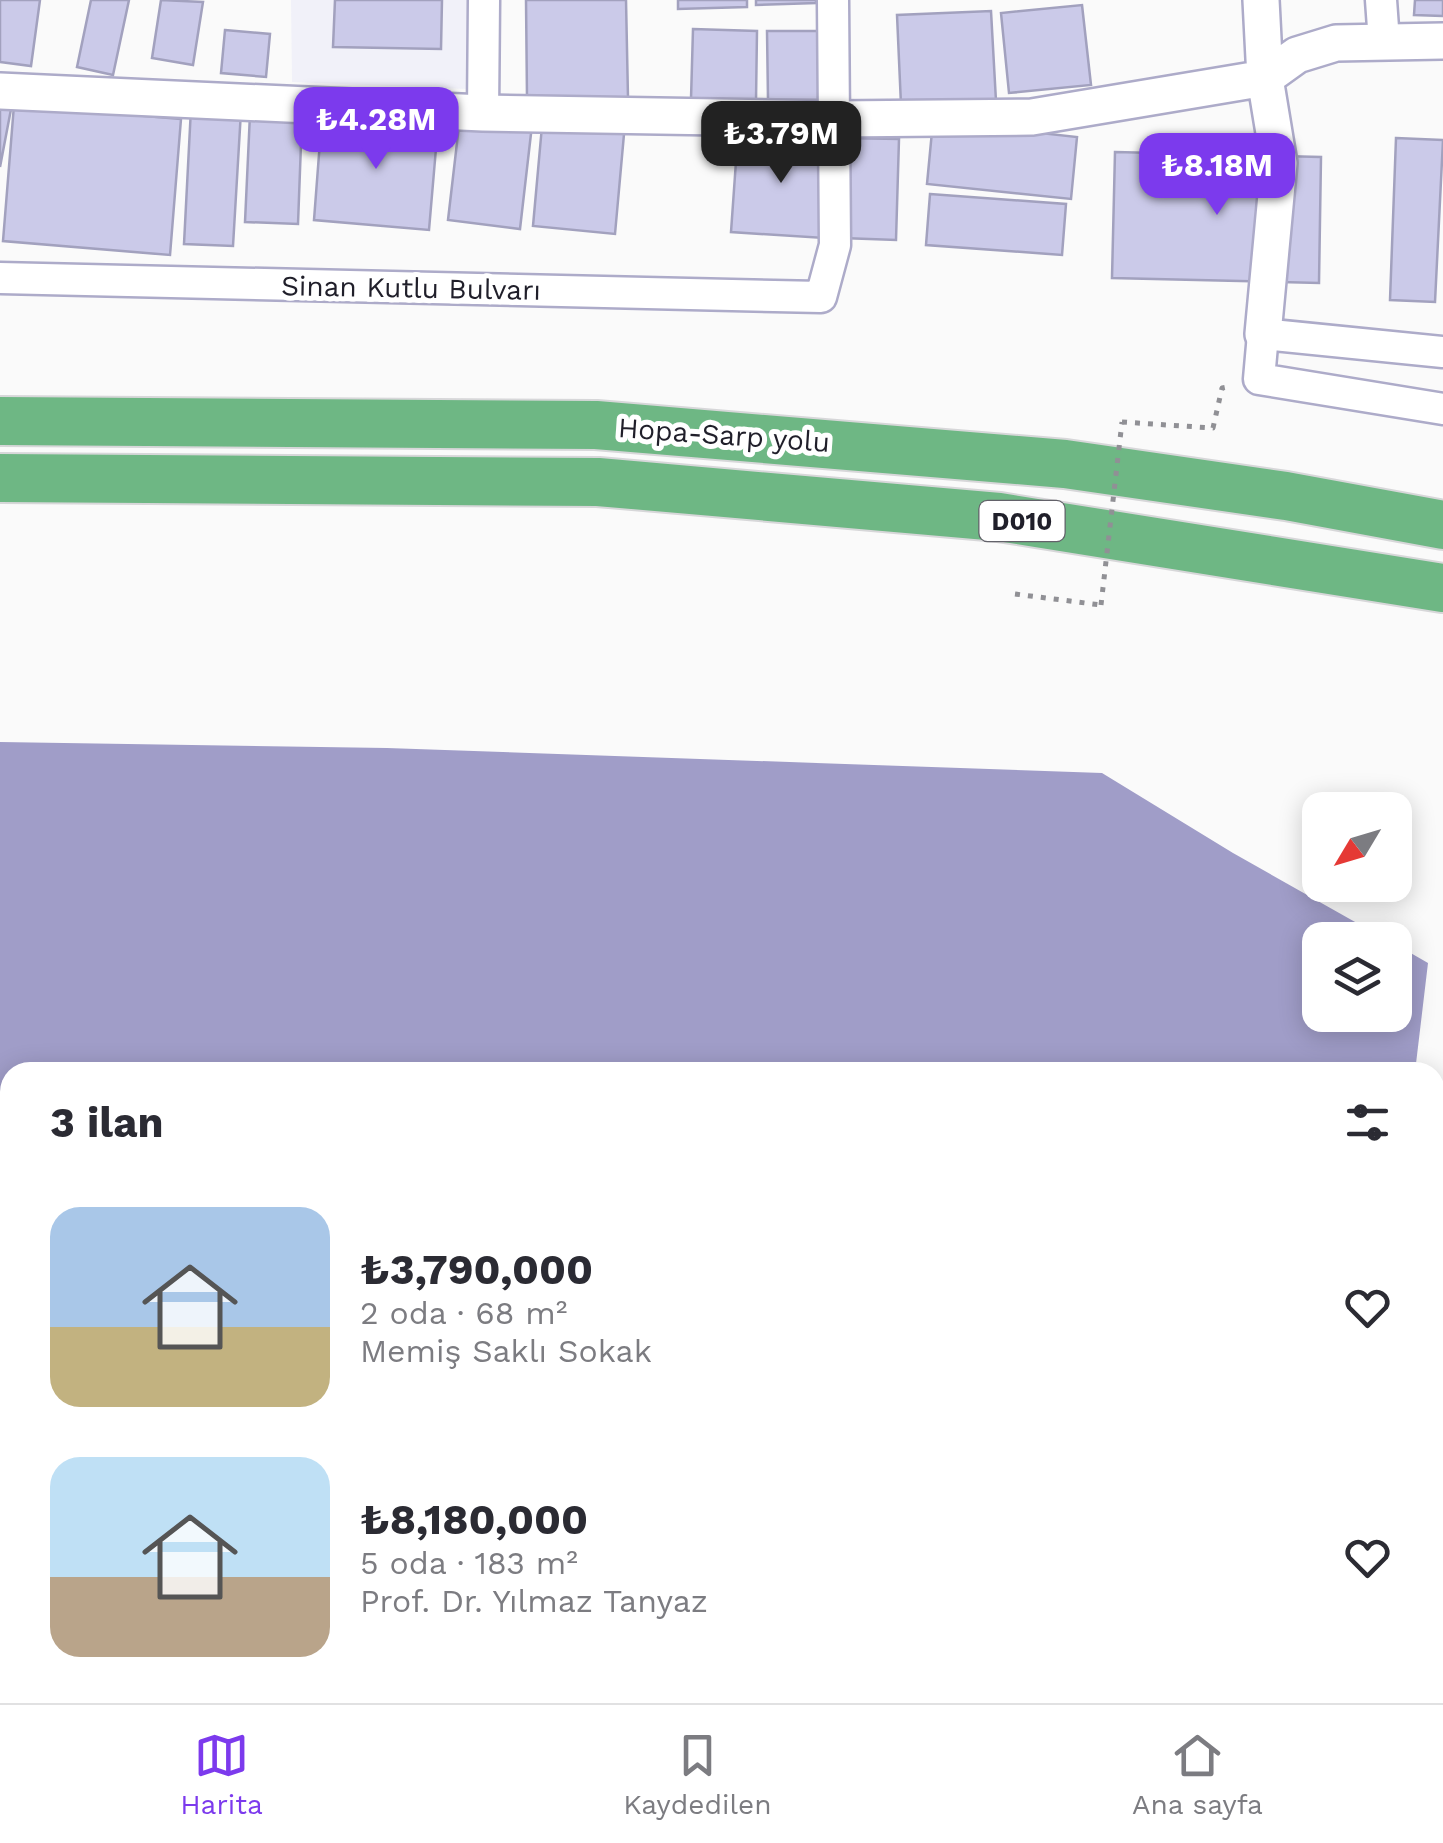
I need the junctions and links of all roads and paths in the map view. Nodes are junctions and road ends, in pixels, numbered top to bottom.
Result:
1 (484, 0) edge
2 (833, 0) edge
3 (1261, 0) edge
4 (1381, 0) edge
5 (1384, 42) junction
6 (1443, 42) edge
7 (1265, 78) junction
8 (0, 91) edge
9 (483, 114) junction
10 (837, 120) junction
11 (0, 278) edge
12 (1263, 334) junction
13 (1443, 352) edge
14 (1259, 378) junction
15 (1443, 409) edge
16 (0, 421) edge
17 (0, 478) edge
18 (1443, 525) edge
19 (1443, 588) edge
20 (1015, 594) dead end

1 - 9 street
2 - 10 street
3 - 7 street
4 - 5 street
5 - 6 street
5 - 7 street
7 - 10 street
7 - 12 street
8 - 9 street
9 - 10 street
10 - 11 street, Sinan Kutlu Bulvarı
12 - 13 street
12 - 14 street
14 - 15 street
14 - 20 path, bridge
16 - 18 highway, Hopa-Sarp yolu
17 - 19 highway, D010

